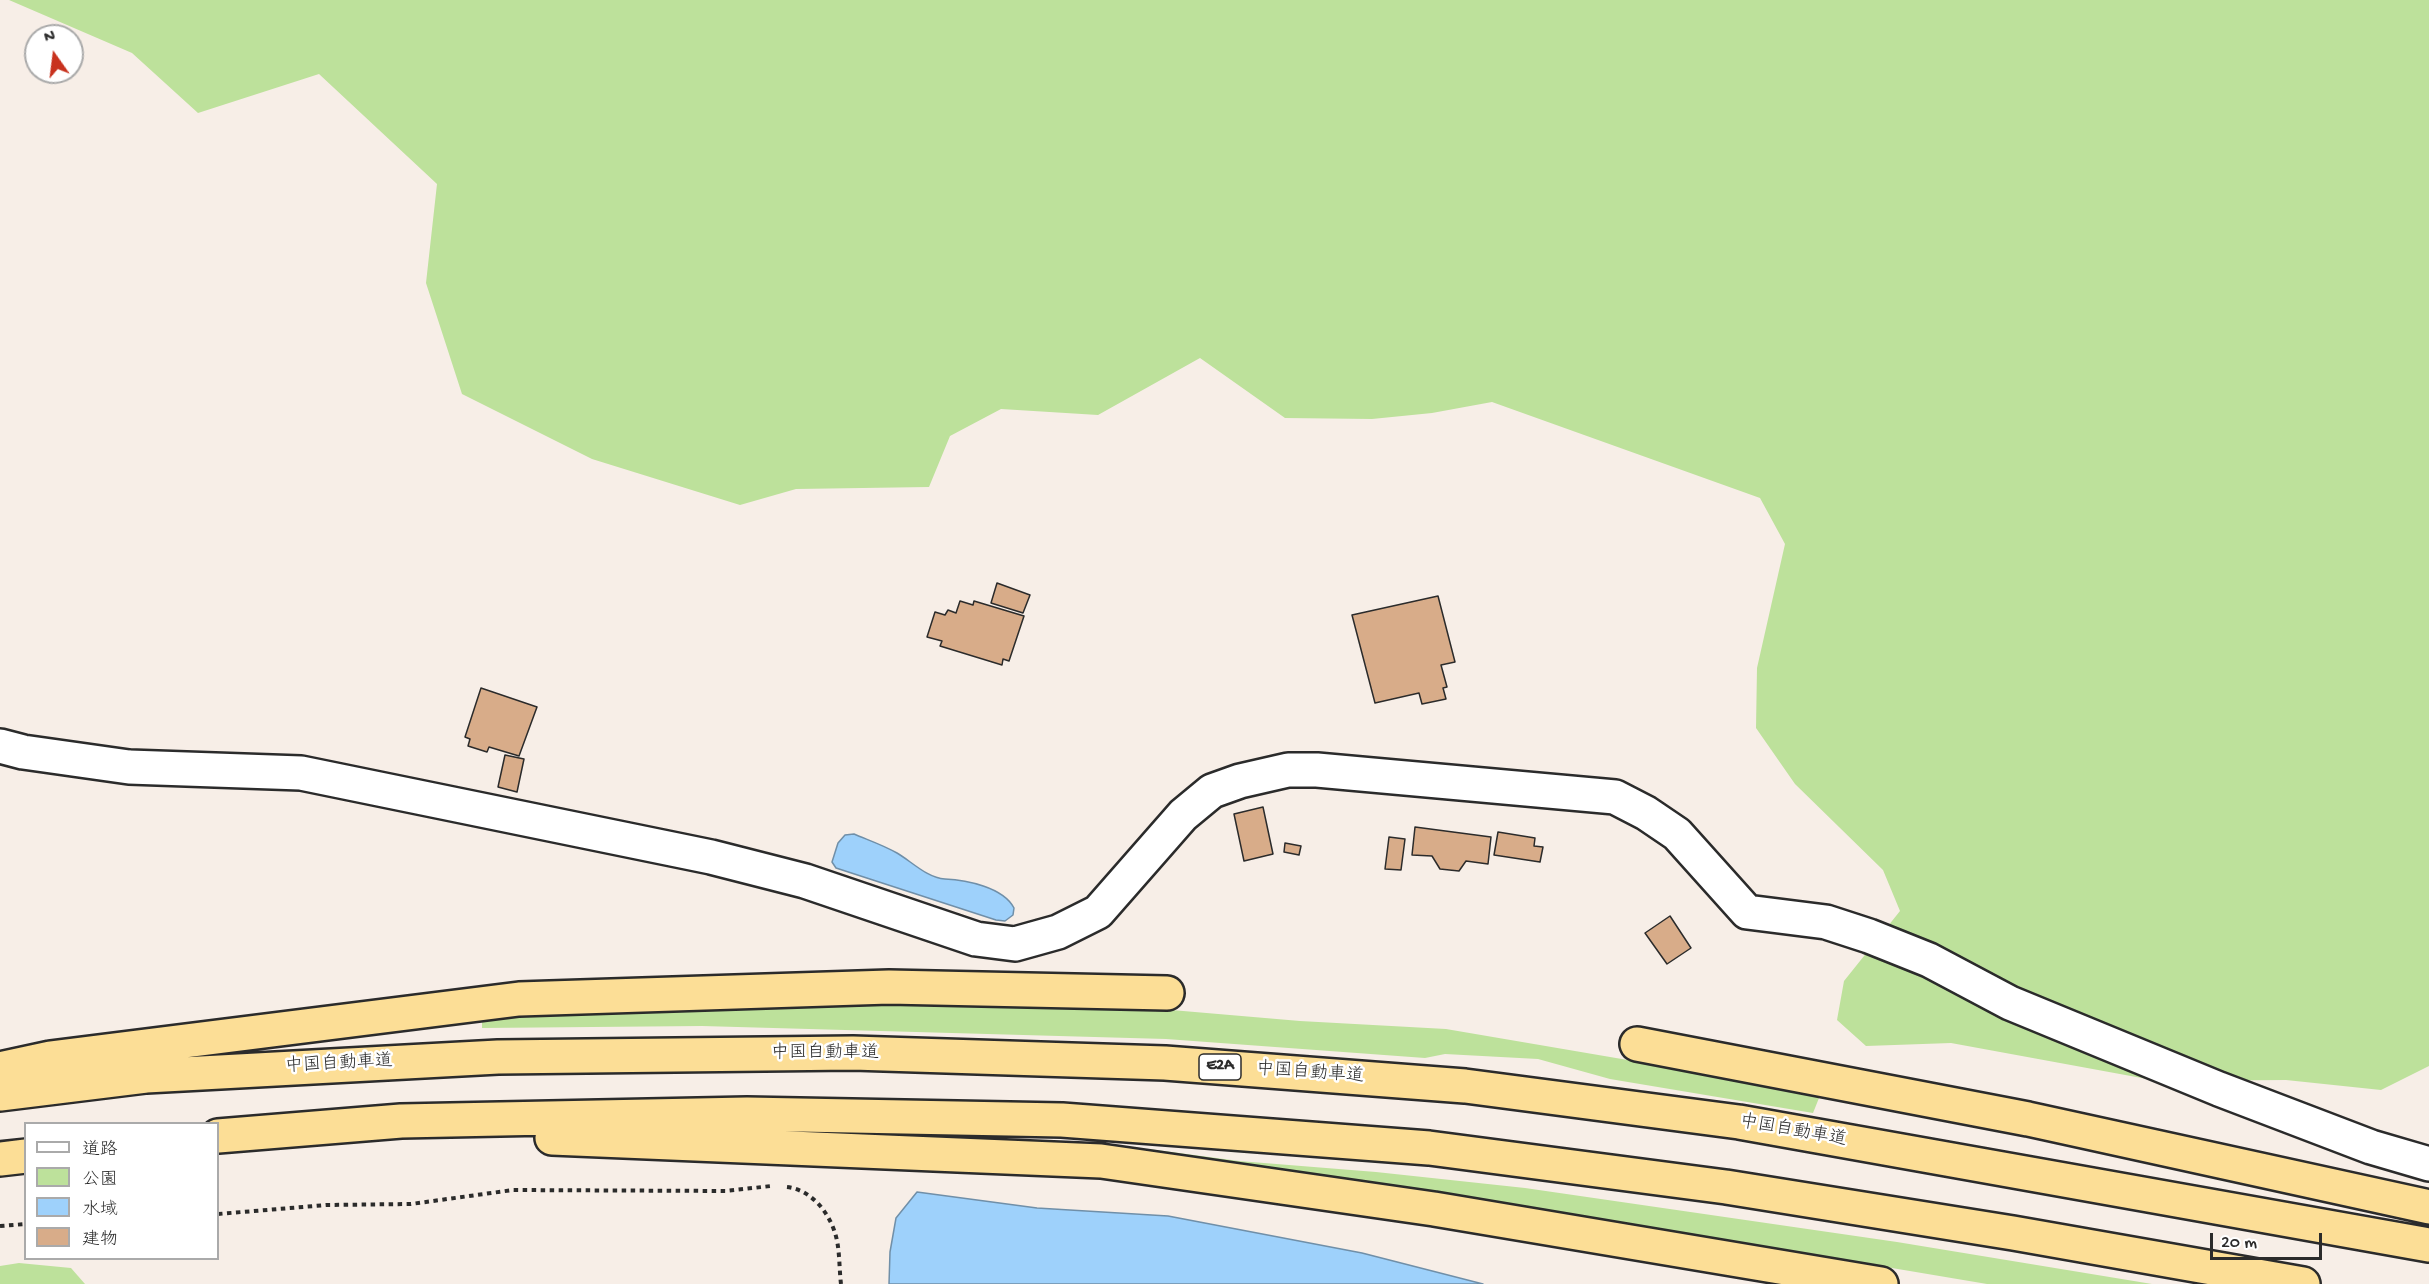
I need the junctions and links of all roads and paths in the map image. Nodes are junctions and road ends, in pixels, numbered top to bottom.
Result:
1 (0, 746) edge
2 (1167, 993) dead end
3 (1637, 1044) dead end
4 (0, 1069) edge
5 (0, 1094) edge
6 (400, 1121) junction
7 (219, 1136) edge
8 (24, 1156) edge
9 (0, 1159) edge
10 (2429, 1164) edge
11 (775, 1185) dead end
12 (786, 1186) dead end
13 (2429, 1207) edge
14 (219, 1214) edge
15 (24, 1224) edge
16 (0, 1226) edge
17 (2429, 1245) edge
18 (841, 1284) edge
19 (1881, 1284) edge
20 (2303, 1284) edge

1 - 10 street
2 - 4 highway
3 - 13 highway
5 - 17 highway, 中国自動車道 / E2A
6 - 7 highway
6 - 19 highway
6 - 20 highway
8 - 9 highway
11 - 14 path
12 - 18 path
15 - 16 path

